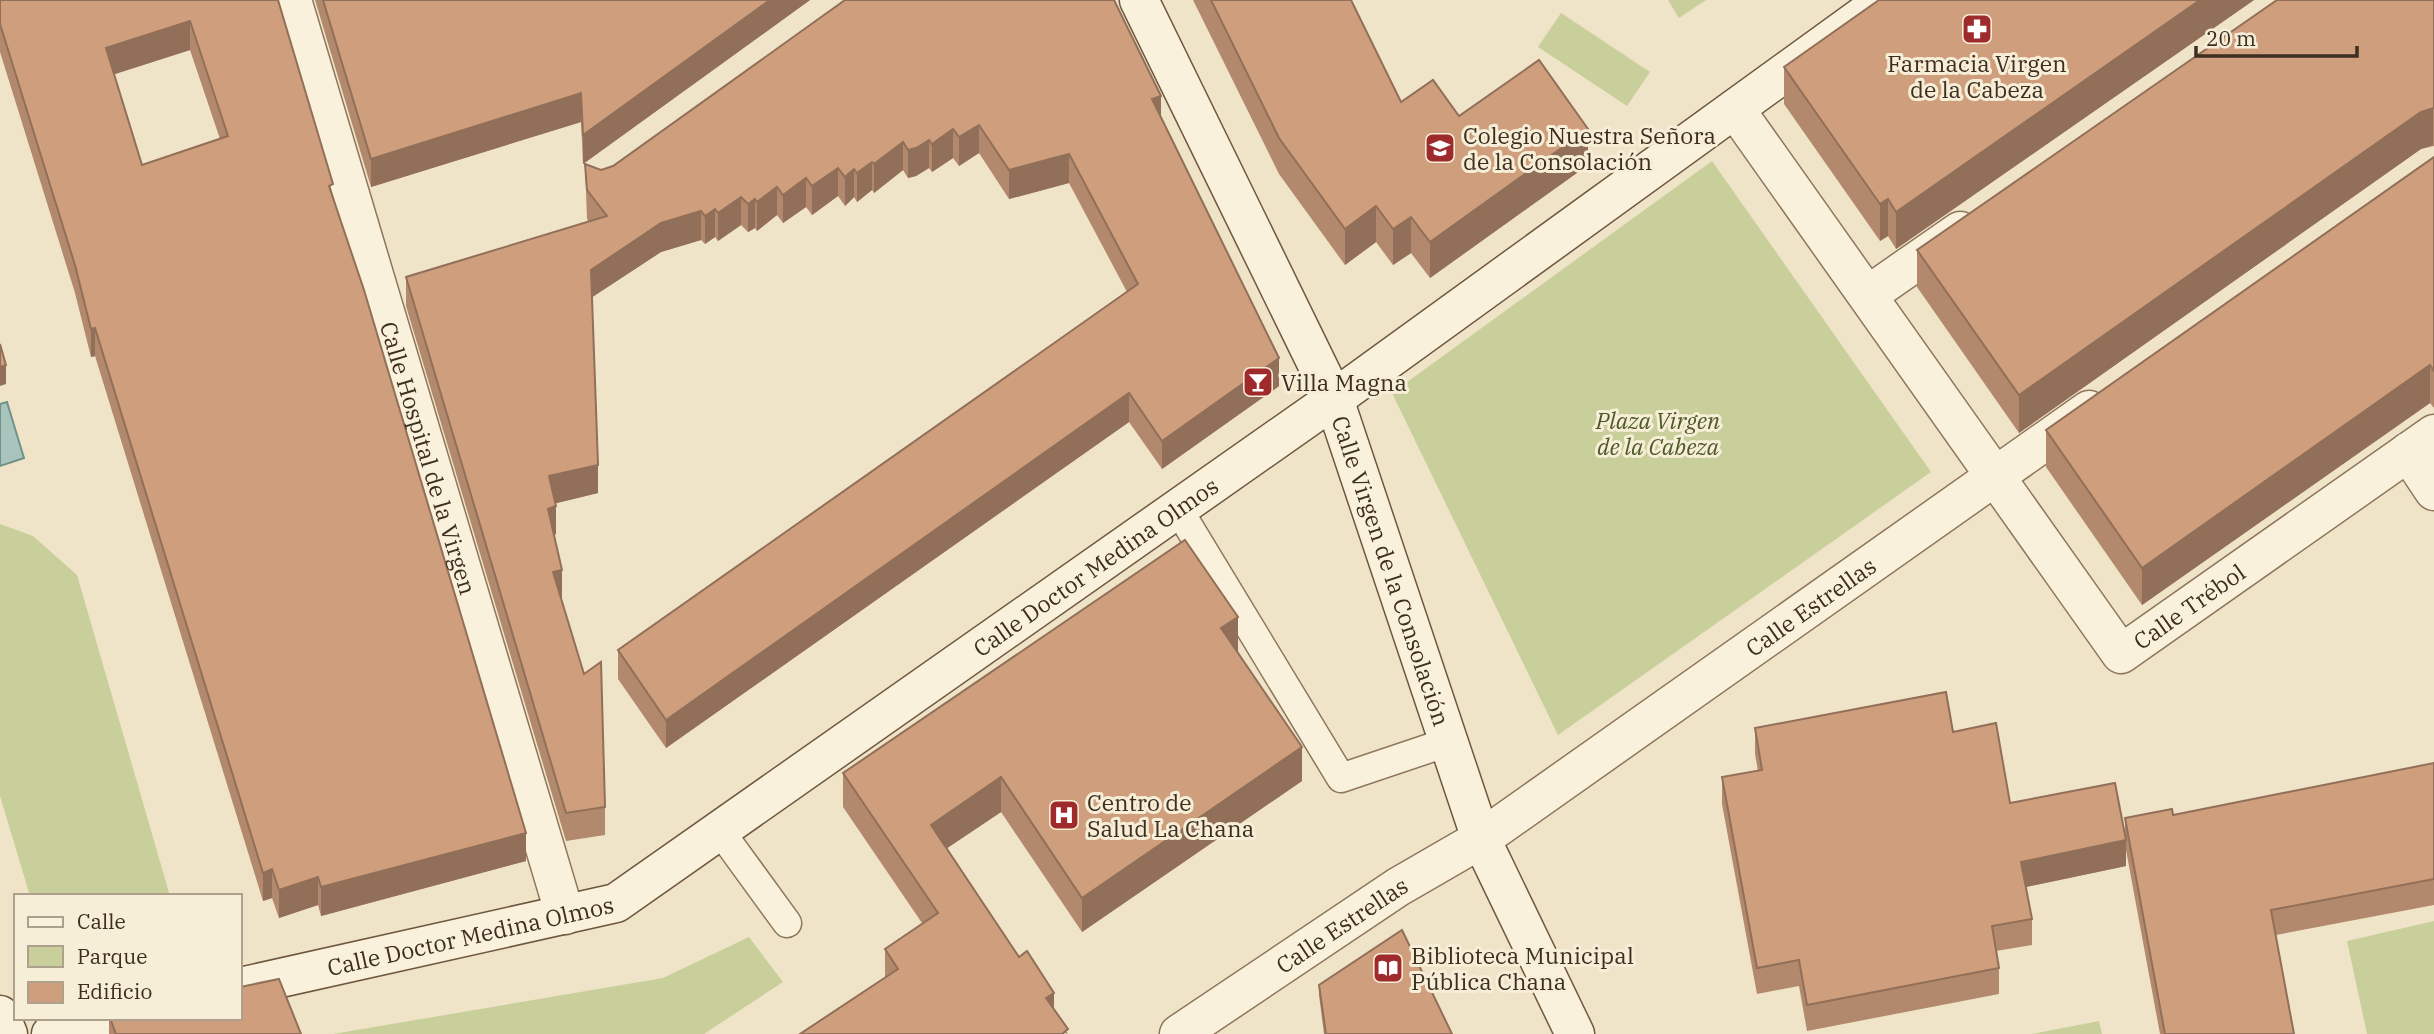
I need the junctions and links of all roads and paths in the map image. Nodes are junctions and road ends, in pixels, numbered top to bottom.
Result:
1 (292, 0) edge
2 (1139, 0) edge
3 (1885, 0) edge
4 (1735, 109) junction
5 (1984, 215) edge
6 (1868, 295) junction
7 (2115, 392) edge
8 (1334, 399) junction
9 (2421, 443) edge
10 (1994, 477) junction
11 (2434, 491) edge
12 (1178, 509) junction
13 (1448, 742) junction
14 (720, 831) junction
15 (1481, 839) junction
16 (565, 915) junction
17 (787, 923) dead end
18 (242, 987) edge
19 (0, 1015) edge
20 (93, 1020) edge
21 (8, 1034) edge
22 (51, 1034) edge
23 (1179, 1034) edge
24 (1575, 1034) edge

1 - 16 street, Calle Hospital de la Virgen
2 - 8 street, Calle Virgen de la Consolación
3 - 4 street, Calle Doctor Medina Olmos
4 - 6 street
4 - 8 street, Calle Doctor Medina Olmos
5 - 6 street
6 - 10 street
7 - 10 street, Calle Estrellas
8 - 12 street, Calle Doctor Medina Olmos
8 - 13 street, Calle Virgen de la Consolación
9 - 10 street, Calle Trébol
9 - 11 street
10 - 15 street, Calle Estrellas
12 - 13 lane
12 - 14 street, Calle Doctor Medina Olmos
13 - 15 street, Calle Virgen de la Consolación
14 - 16 street, Calle Doctor Medina Olmos
14 - 17 lane
15 - 23 street, Calle Estrellas
15 - 24 street, Calle Virgen de la Consolación
16 - 18 street, Calle Doctor Medina Olmos
19 - 21 street
20 - 22 street

